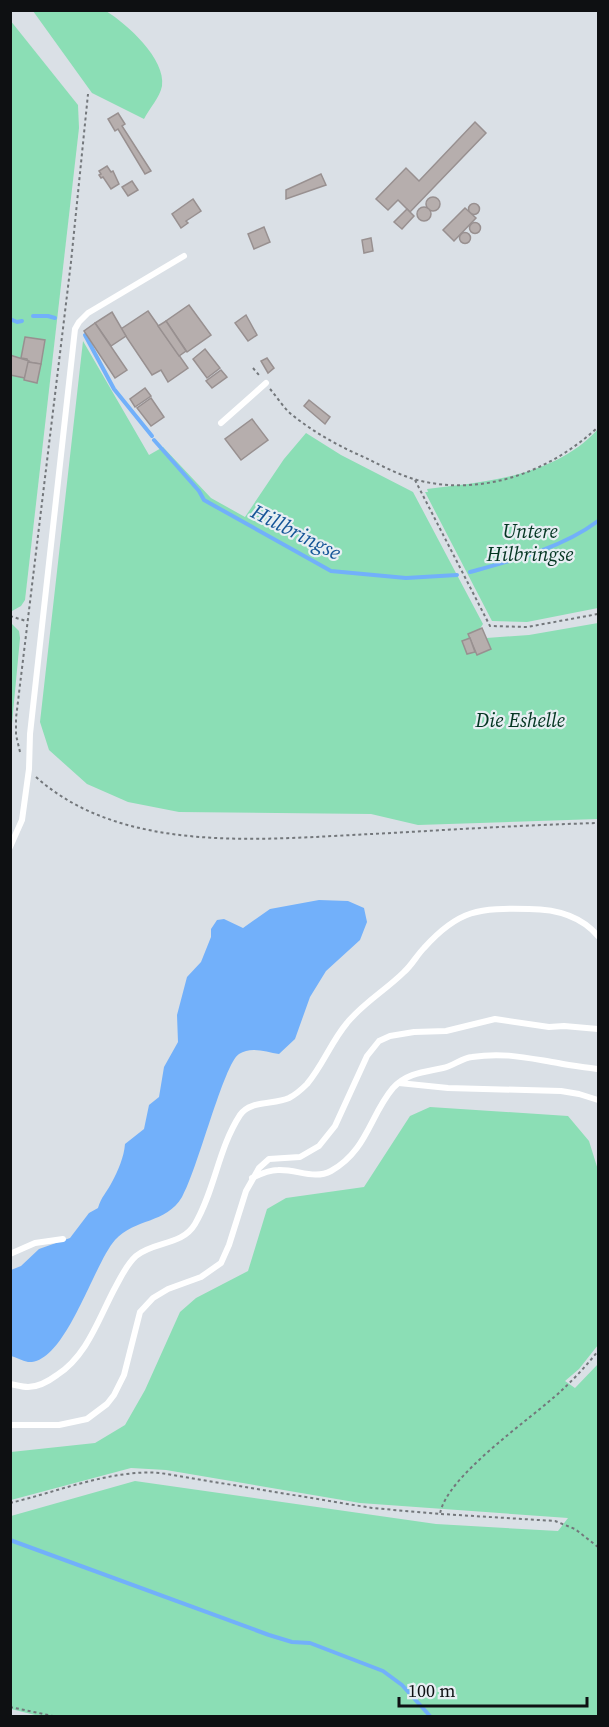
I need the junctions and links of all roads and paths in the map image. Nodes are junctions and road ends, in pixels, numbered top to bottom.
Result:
1 (88, 94) dead end
2 (184, 256) dead end
3 (253, 368) dead end
4 (266, 383) junction
5 (220, 423) dead end
6 (598, 427) edge
7 (414, 479) junction
8 (598, 614) edge
9 (10, 616) edge
10 (26, 621) junction
11 (29, 769) junction
12 (598, 823) edge
13 (10, 847) edge
14 (598, 936) edge
15 (598, 1029) edge
16 (598, 1069) edge
17 (399, 1083) junction
18 (598, 1100) edge
19 (252, 1179) junction
20 (63, 1239) dead end
21 (10, 1254) edge
22 (598, 1351) edge
23 (10, 1384) edge
24 (10, 1425) edge
25 (10, 1503) edge
26 (440, 1514) junction
27 (598, 1546) edge
28 (10, 1707) edge
29 (53, 1716) edge

1 - 10 path
2 - 11 lane
3 - 4 path
4 - 5 lane
4 - 7 path
6 - 7 path
7 - 8 path
9 - 10 path
10 - 11 path
11 - 12 path
11 - 13 lane
14 - 23 lane
15 - 19 lane
16 - 17 lane
17 - 18 lane
17 - 19 lane
19 - 24 lane
20 - 21 lane
22 - 26 path
25 - 26 path
26 - 27 path
28 - 29 path

